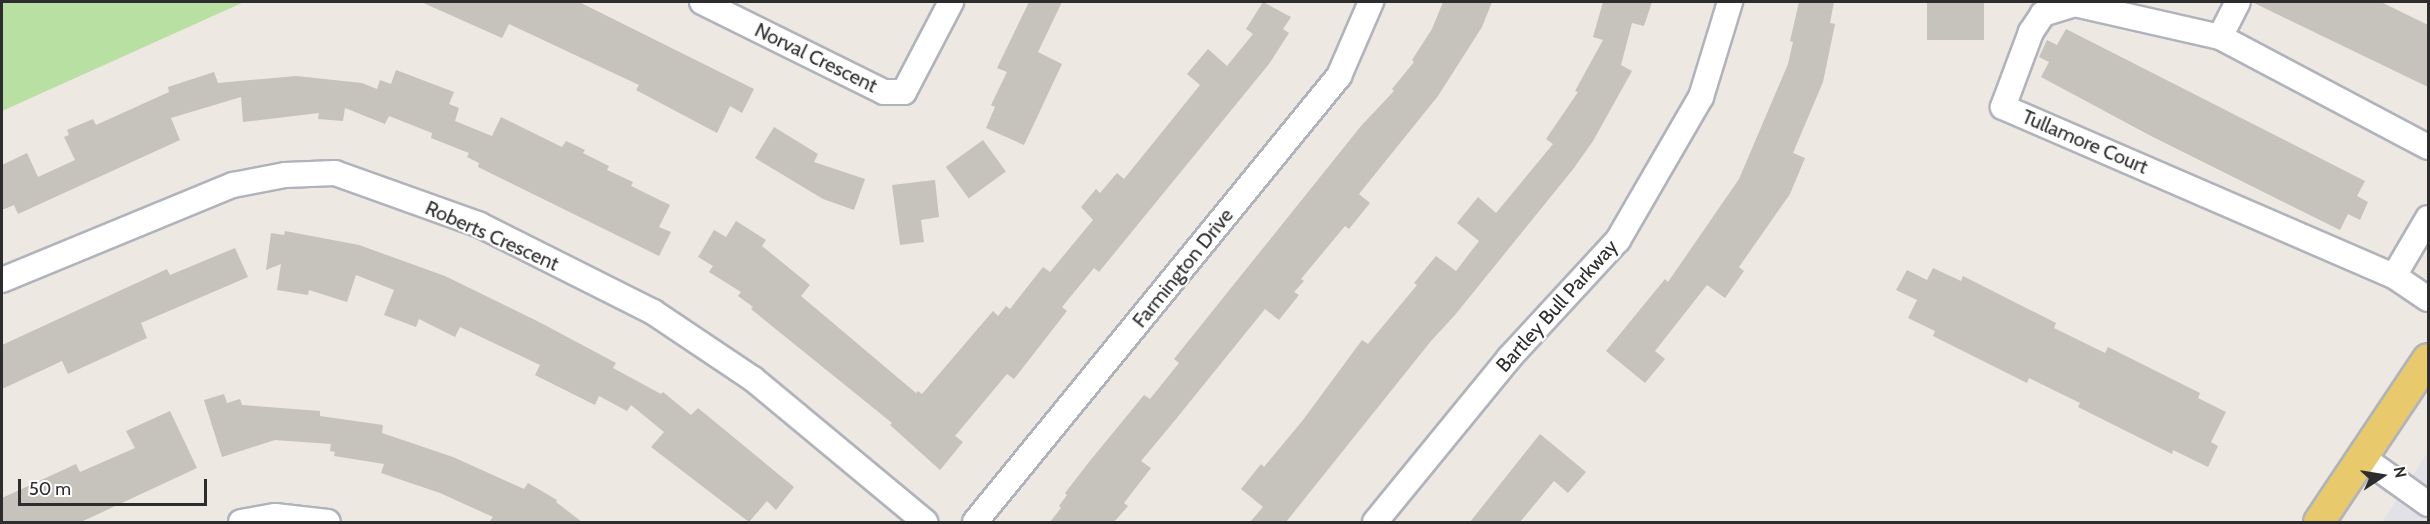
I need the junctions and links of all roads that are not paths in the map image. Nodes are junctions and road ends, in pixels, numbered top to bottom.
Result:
1 (702, 2) edge
2 (951, 2) edge
3 (1371, 2) edge
4 (1730, 2) edge
5 (2238, 2) edge
6 (2220, 37) junction
7 (2428, 147) edge
8 (2428, 218) edge
9 (2394, 276) junction
10 (2, 279) edge
11 (2428, 299) edge
12 (2428, 359) edge
13 (2362, 457) junction
14 (2428, 504) edge
15 (241, 522) edge
16 (328, 522) edge
17 (925, 522) edge
18 (975, 522) edge
19 (1375, 522) edge
20 (2319, 522) edge

1 - 2 street, Norval Crescent
3 - 18 street, Farmington Drive
4 - 19 street, Bartley Bull Parkway
5 - 6 street
6 - 7 street, Tullamore Court
6 - 9 street, Tullamore Court
8 - 9 street
9 - 11 street, Tullamore Court
10 - 17 street, Roberts Crescent
12 - 13 main road
13 - 14 street
13 - 20 main road
15 - 16 street

